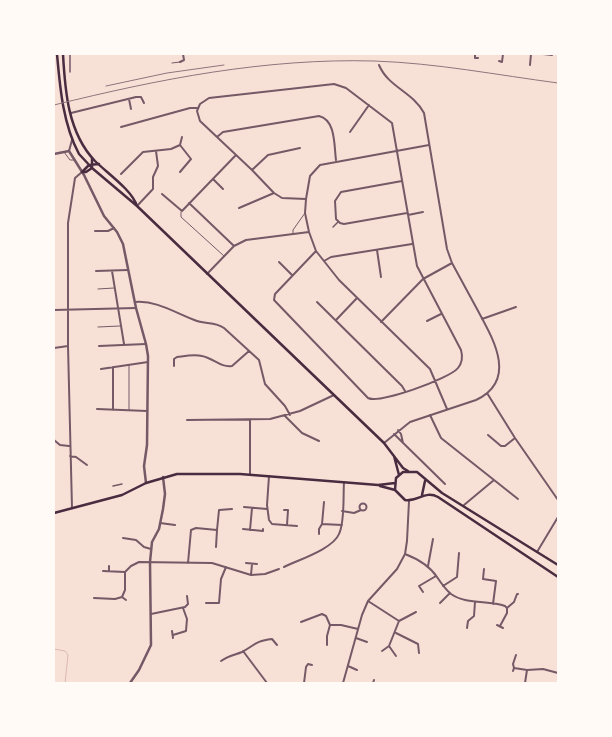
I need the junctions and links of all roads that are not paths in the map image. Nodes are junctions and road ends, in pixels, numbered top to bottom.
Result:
1 (58, 54) edge
2 (63, 54) edge
3 (70, 54) edge
4 (183, 54) edge
5 (475, 54) edge
6 (503, 54) edge
7 (531, 54) edge
8 (543, 54) edge
9 (552, 55) edge
10 (470, 57) dead end
11 (180, 62) joint
12 (502, 62) dead end
13 (172, 63) dead end
14 (379, 65) dead end
15 (530, 65) dead end
16 (70, 72) dead end
17 (54, 77) edge
18 (59, 77) junction
19 (65, 77) junction
20 (129, 99) junction
21 (144, 103) dead end
22 (369, 105) junction
23 (197, 108) junction
24 (131, 109) dead end
25 (71, 113) junction
26 (66, 114) junction
27 (120, 127) dead end
28 (350, 132) dead end
29 (182, 137) dead end
30 (217, 137) junction
31 (72, 140) junction
32 (430, 144) junction
33 (180, 145) junction
34 (300, 148) dead end
35 (398, 150) junction
36 (69, 151) junction
37 (156, 151) junction
38 (63, 152) junction
39 (54, 154) edge
40 (236, 156) junction
41 (92, 158) junction
42 (75, 160) junction
43 (336, 160) junction
44 (99, 164) junction
45 (91, 166) junction
46 (252, 170) junction
47 (82, 172) junction
48 (180, 172) dead end
49 (121, 174) dead end
50 (213, 179) junction
51 (402, 181) junction
52 (223, 189) dead end
53 (274, 193) junction
54 (162, 194) dead end
55 (306, 199) junction
56 (189, 203) junction
57 (137, 206) junction
58 (240, 208) dead end
59 (182, 211) junction
60 (423, 212) dead end
61 (305, 213) junction
62 (408, 214) junction
63 (338, 222) junction
64 (333, 227) dead end
65 (114, 228) junction
66 (95, 231) dead end
67 (309, 232) junction
68 (293, 234) junction
69 (412, 244) junction
70 (234, 246) junction
71 (377, 250) junction
72 (316, 251) junction
73 (224, 256) junction
74 (324, 261) junction
75 (279, 262) dead end
76 (452, 263) junction
77 (129, 270) junction
78 (96, 271) dead end
79 (112, 271) junction
80 (207, 274) junction
81 (292, 275) junction
82 (381, 277) dead end
83 (423, 279) junction
84 (115, 288) junction
85 (98, 289) dead end
86 (357, 298) junction
87 (135, 302) junction
88 (316, 302) dead end
89 (516, 306) dead end
90 (118, 308) junction
91 (136, 308) junction
92 (54, 310) edge
93 (68, 310) junction
94 (441, 314) junction
95 (482, 319) junction
96 (336, 320) junction
97 (427, 321) dead end
98 (381, 322) junction
99 (121, 326) junction
100 (98, 327) dead end
101 (124, 344) junction
102 (146, 344) junction
103 (68, 346) junction
104 (100, 346) dead end
105 (54, 348) edge
106 (249, 350) junction
107 (148, 362) junction
108 (129, 365) junction
109 (174, 366) dead end
110 (113, 367) junction
111 (101, 369) dead end
112 (435, 381) junction
113 (405, 391) junction
114 (487, 393) junction
115 (334, 395) junction
116 (97, 409) dead end
117 (448, 409) junction
118 (113, 410) junction
119 (129, 411) junction
120 (148, 411) junction
121 (290, 414) junction
122 (430, 415) junction
123 (285, 416) junction
124 (187, 420) dead end
125 (250, 420) junction
126 (398, 430) junction
127 (394, 434) junction
128 (488, 435) dead end
129 (515, 438) junction
130 (54, 440) edge
131 (319, 442) dead end
132 (384, 443) junction
133 (402, 443) junction
134 (69, 446) junction
135 (393, 455) junction
136 (70, 456) junction
137 (87, 465) dead end
138 (408, 471) junction
139 (250, 475) junction
140 (399, 475) junction
141 (269, 476) junction
142 (163, 477) junction
143 (425, 480) junction
144 (494, 480) junction
145 (344, 482) junction
146 (146, 483) junction
147 (395, 483) junction
148 (122, 484) dead end
149 (445, 484) dead end
150 (378, 485) junction
151 (113, 486) dead end
152 (395, 490) junction
153 (421, 497) junction
154 (518, 499) dead end
155 (558, 500) edge
156 (409, 501) junction
157 (324, 502) dead end
158 (464, 505) junction
159 (244, 507) dead end
160 (252, 508) junction
161 (72, 509) junction
162 (232, 509) dead end
163 (267, 509) junction
164 (284, 510) dead end
165 (361, 510) dead end
166 (342, 511) junction
167 (54, 513) edge
168 (558, 517) edge
169 (160, 524) junction
170 (322, 524) junction
171 (175, 525) dead end
172 (287, 525) junction
173 (342, 525) junction
174 (297, 526) dead end
175 (243, 529) dead end
176 (263, 529) dead end
177 (218, 530) junction
178 (250, 530) junction
179 (319, 534) dead end
180 (123, 538) dead end
181 (433, 539) dead end
182 (216, 547) dead end
183 (151, 549) junction
184 (537, 552) junction
185 (459, 553) dead end
186 (405, 554) junction
187 (150, 562) junction
188 (188, 563) junction
189 (246, 563) dead end
190 (252, 564) junction
191 (257, 564) dead end
192 (558, 565) edge
193 (109, 566) dead end
194 (428, 566) junction
195 (226, 567) junction
196 (284, 567) dead end
197 (278, 569) dead end
198 (484, 569) dead end
199 (103, 571) dead end
200 (109, 571) junction
201 (125, 572) junction
202 (251, 575) junction
203 (436, 576) junction
204 (558, 577) edge
205 (443, 586) junction
206 (422, 592) dead end
207 (450, 593) junction
208 (518, 594) dead end
209 (188, 596) dead end
210 (122, 597) junction
211 (94, 598) dead end
212 (126, 600) dead end
213 (368, 601) junction
214 (475, 602) junction
215 (440, 603) dead end
216 (206, 604) dead end
217 (493, 604) junction
218 (183, 608) junction
219 (508, 608) junction
220 (416, 612) dead end
221 (151, 614) junction
222 (399, 621) junction
223 (301, 622) dead end
224 (330, 625) junction
225 (497, 625) dead end
226 (468, 628) dead end
227 (358, 629) junction
228 (172, 631) dead end
229 (396, 633) junction
230 (356, 638) junction
231 (367, 642) dead end
232 (277, 645) dead end
233 (327, 645) dead end
234 (389, 646) junction
235 (243, 651) junction
236 (382, 651) dead end
237 (419, 652) dead end
238 (516, 655) dead end
239 (396, 656) dead end
240 (221, 661) dead end
241 (312, 665) dead end
242 (348, 666) junction
243 (357, 670) dead end
244 (527, 670) junction
245 (558, 673) edge
246 (130, 683) edge
247 (267, 683) edge
248 (304, 683) edge
249 (342, 683) edge
250 (525, 683) edge

1 - 18 main road
2 - 19 main road
3 - 16 street
4 - 11 street
5 - 10 street
6 - 12 street
7 - 15 street
8 - 9 street
11 - 13 lane
14 - 32 street
17 - 18 street
18 - 19 main road
18 - 26 main road
19 - 25 main road
20 - 21 street
20 - 24 street
20 - 25 street
22 - 23 street
22 - 28 street
22 - 35 street
23 - 27 street
23 - 30 street
25 - 26 main road
25 - 41 main road
26 - 31 main road
29 - 33 street
30 - 40 street
30 - 43 street
31 - 36 street
31 - 45 main road
32 - 35 street
32 - 76 street
33 - 37 street
33 - 48 street
34 - 46 street
35 - 43 street
35 - 51 street
36 - 38 street
36 - 42 street
37 - 49 street
37 - 57 street
38 - 39 street
38 - 42 lane
40 - 46 street
40 - 50 street
41 - 44 main road
41 - 45 main road
42 - 47 street
43 - 55 street
44 - 45 main road
44 - 57 main road
45 - 47 main road
45 - 57 main road
46 - 53 street
47 - 65 street
47 - 93 street
50 - 52 street
50 - 56 street
51 - 62 street
51 - 63 street
53 - 55 street
53 - 58 street
54 - 59 street
55 - 61 street
56 - 59 street
56 - 70 street
57 - 80 main road
59 - 73 lane
60 - 62 street
61 - 67 street
61 - 68 lane
62 - 63 street
62 - 69 street
63 - 64 street
65 - 66 street
65 - 77 street
67 - 68 street
67 - 72 street
68 - 70 street
69 - 71 street
69 - 83 street
70 - 73 street
71 - 74 street
71 - 82 street
72 - 74 street
72 - 81 street
73 - 80 street
74 - 86 street
75 - 81 street
76 - 83 street
76 - 95 street
77 - 79 street
77 - 87 street
78 - 79 street
79 - 84 street
80 - 115 main road
81 - 113 street
83 - 94 street
83 - 98 street
84 - 85 lane
84 - 90 street
86 - 96 street
86 - 98 street
87 - 91 street
87 - 106 street
88 - 96 street
89 - 95 street
90 - 91 street
90 - 93 street
90 - 99 street
91 - 102 street
92 - 93 street
93 - 103 street
94 - 97 street
94 - 112 street
95 - 114 street
96 - 113 street
98 - 112 street
99 - 100 lane
99 - 101 street
101 - 102 street
101 - 104 street
102 - 107 street
103 - 105 street
103 - 134 street
106 - 109 street
106 - 121 street
107 - 108 street
107 - 120 street
108 - 110 street
108 - 119 lane
110 - 111 street
110 - 118 street
112 - 113 street
112 - 117 street
114 - 117 street
114 - 129 street
115 - 121 street
115 - 132 main road
116 - 118 street
117 - 122 street
118 - 119 street
119 - 120 street
120 - 146 street
121 - 123 street
122 - 126 street
122 - 144 street
123 - 125 street
123 - 131 street
124 - 125 street
125 - 139 street
126 - 127 street
126 - 133 street
127 - 132 street
127 - 133 street
128 - 129 street
129 - 155 street
130 - 134 street
132 - 135 main road
133 - 149 street
134 - 136 street
135 - 138 main road
135 - 140 main road
136 - 137 street
136 - 161 street
138 - 140 main road
138 - 143 main road
139 - 141 main road
139 - 142 main road
140 - 147 main road
141 - 145 main road
141 - 163 street
142 - 146 main road
142 - 169 street
143 - 153 main road
143 - 158 main road
144 - 154 street
144 - 158 street
145 - 150 main road
145 - 166 street
146 - 161 main road
147 - 150 main road
147 - 152 main road
148 - 151 street
150 - 152 main road
152 - 156 main road
153 - 156 main road
153 - 204 main road
156 - 186 street
157 - 170 street
158 - 184 main road
159 - 160 street
160 - 163 street
160 - 178 street
161 - 167 main road
162 - 177 street
163 - 172 street
164 - 172 street
165 - 166 street
166 - 173 street
168 - 184 street
169 - 171 street
169 - 183 street
170 - 173 street
170 - 179 street
172 - 174 street
173 - 196 street
175 - 178 street
176 - 178 street
177 - 182 street
177 - 188 street
180 - 183 street
181 - 194 street
183 - 187 street
184 - 192 main road
185 - 205 street
186 - 194 street
186 - 213 street
187 - 188 street
187 - 201 street
187 - 221 street
188 - 195 street
189 - 190 street
190 - 191 street
190 - 202 street
193 - 200 street
194 - 203 street
195 - 202 street
195 - 216 street
197 - 202 street
198 - 217 street
199 - 200 street
200 - 201 street
201 - 210 street
203 - 205 street
203 - 206 street
205 - 207 street
207 - 214 street
207 - 215 street
208 - 219 street
209 - 218 street
210 - 211 street
210 - 212 street
213 - 222 street
213 - 227 street
214 - 217 street
214 - 226 street
217 - 219 street
218 - 221 street
218 - 228 street
219 - 225 street
220 - 222 street
221 - 246 street
222 - 229 street
223 - 224 street
224 - 227 street
224 - 233 street
227 - 230 street
229 - 234 street
229 - 237 street
230 - 231 street
230 - 242 street
232 - 235 street
234 - 236 street
234 - 239 street
235 - 240 street
235 - 247 street
238 - 244 street
241 - 248 street
242 - 243 street
242 - 249 street
244 - 245 street
244 - 250 street

